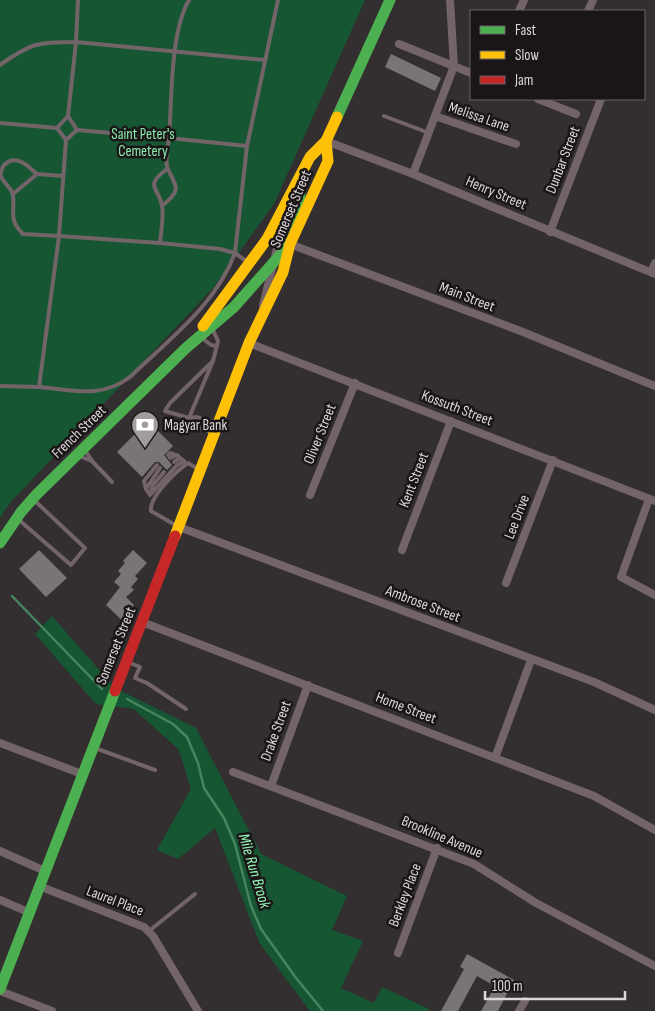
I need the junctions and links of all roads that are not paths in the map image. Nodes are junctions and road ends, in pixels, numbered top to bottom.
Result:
1 (78, 0) edge
2 (189, 0) edge
3 (278, 0) edge
4 (390, 0) edge
5 (450, 0) edge
6 (76, 42) junction
7 (398, 44) dead end
8 (176, 51) junction
9 (265, 60) junction
10 (0, 65) edge
11 (454, 66) junction
12 (470, 73) edge
13 (601, 100) edge
14 (552, 101) edge
15 (576, 114) dead end
16 (68, 116) junction
17 (384, 116) dead end
18 (435, 116) junction
19 (0, 123) edge
20 (56, 128) junction
21 (77, 130) junction
22 (429, 133) junction
23 (168, 138) junction
24 (66, 140) junction
25 (326, 141) junction
26 (516, 144) dead end
27 (247, 146) junction
28 (167, 169) junction
29 (37, 174) junction
30 (413, 174) junction
31 (63, 176) junction
32 (13, 194) junction
33 (162, 206) junction
34 (550, 232) junction
35 (59, 236) junction
36 (279, 240) junction
37 (160, 243) junction
38 (235, 253) junction
39 (655, 263) edge
40 (250, 264) junction
41 (271, 264) junction
42 (653, 273) edge
43 (261, 314) junction
44 (212, 326) junction
45 (200, 336) junction
46 (249, 343) junction
47 (217, 346) junction
48 (186, 348) junction
49 (213, 361) junction
50 (355, 383) junction
51 (0, 386) edge
52 (655, 386) edge
53 (39, 387) junction
54 (190, 418) junction
55 (452, 420) junction
56 (217, 429) junction
57 (80, 452) junction
58 (178, 456) junction
59 (553, 460) junction
60 (92, 461) junction
61 (186, 462) junction
62 (200, 470) junction
63 (112, 482) dead end
64 (150, 495) junction
65 (310, 495) dead end
66 (33, 499) junction
67 (652, 500) edge
68 (152, 501) junction
69 (17, 518) junction
70 (179, 527) junction
71 (0, 543) edge
72 (402, 550) dead end
73 (506, 584) dead end
74 (655, 595) edge
75 (142, 622) junction
76 (530, 660) junction
77 (126, 662) junction
78 (308, 685) junction
79 (186, 709) dead end
80 (655, 710) edge
81 (0, 744) edge
82 (92, 747) junction
83 (494, 758) junction
84 (155, 770) dead end
85 (232, 772) dead end
86 (82, 774) junction
87 (271, 786) junction
88 (655, 830) edge
89 (437, 848) junction
90 (0, 851) edge
91 (45, 870) junction
92 (39, 886) junction
93 (196, 894) dead end
94 (0, 900) edge
95 (28, 912) junction
96 (149, 931) junction
97 (398, 953) dead end
98 (655, 966) edge
99 (0, 990) edge
100 (525, 1001) dead end
101 (52, 1011) edge
102 (198, 1011) edge
103 (519, 1011) edge

1 - 6 lane
2 - 8 lane
3 - 9 lane
4 - 25 main road, Somerset Street
5 - 11 street
6 - 8 lane
6 - 10 lane
6 - 16 lane
7 - 11 street
8 - 9 lane
8 - 23 lane
9 - 27 lane
11 - 12 street
11 - 18 street
13 - 34 street, Dunbar Street
14 - 15 street
16 - 20 lane
16 - 21 lane
17 - 22 lane
18 - 22 street, Melissa Lane
18 - 26 street, Melissa Lane
19 - 20 lane
20 - 24 lane
21 - 23 lane
21 - 24 lane
22 - 30 street, Melissa Lane
23 - 27 lane
23 - 28 lane
24 - 31 lane
25 - 30 street, Henry Street
25 - 36 main road, Somerset Street
25 - 36 main road, Somerset Street
27 - 38 lane
28 - 33 lane
28 - 33 lane
29 - 31 lane
29 - 32 lane
29 - 32 lane
30 - 34 street, Henry Street
31 - 35 lane
32 - 35 lane
33 - 37 lane
34 - 42 street, Henry Street
35 - 37 lane
35 - 53 lane
36 - 40 main road, French Street
36 - 41 main road, French Street
36 - 43 main road, Somerset Street
36 - 52 street, Main Street
37 - 38 lane
38 - 40 lane
38 - 53 lane
39 - 42 street
40 - 48 main road, French Street
41 - 43 street, Somerset Street
41 - 44 main road, French Street
43 - 46 main road, Somerset Street
44 - 45 main road, French Street
44 - 47 lane
45 - 47 lane
45 - 48 main road, French Street
46 - 50 street, Kossuth Street
46 - 56 main road, Somerset Street
47 - 49 lane
48 - 57 main road, French Street
49 - 54 lane
49 - 54 lane
50 - 55 street, Kossuth Street
50 - 65 street, Oliver Street
51 - 53 lane
54 - 56 lane
54 - 56 lane
55 - 59 street, Kossuth Street
55 - 72 street, Kent Street
56 - 62 main road, Somerset Street
57 - 60 lane
57 - 60 lane
57 - 66 main road, French Street
58 - 58 lane
58 - 61 lane
59 - 67 street, Kossuth Street
59 - 73 street, Lee Drive
60 - 63 lane
61 - 62 lane
61 - 64 lane
61 - 68 lane
62 - 70 main road, Somerset Street
64 - 64 lane
64 - 68 lane
66 - 69 main road, French Street
66 - 69 lane
67 - 74 street
68 - 70 lane
69 - 71 main road, French Street
70 - 75 main road, Somerset Street
70 - 76 street, Ambrose Street
75 - 77 main road, Somerset Street
75 - 78 street, Home Street
76 - 80 street, Ambrose Street
76 - 83 street
77 - 79 lane
77 - 82 main road, Somerset Street
78 - 83 street, Home Street
78 - 87 street, Drake Street
81 - 86 street
82 - 84 lane
82 - 86 main road, Somerset Street
83 - 88 street, Home Street
85 - 87 street, Brookline Avenue
86 - 91 main road, Somerset Street
87 - 89 street, Brookline Avenue
89 - 97 street, Berkley Place
89 - 98 street, Brookline Avenue
90 - 91 street
91 - 92 main road, Somerset Street
92 - 95 main road, Somerset Street
92 - 96 street, Laurel Place
93 - 96 lane
94 - 95 street
95 - 99 main road, Somerset Street
96 - 102 street, Laurel Place
99 - 101 street
100 - 103 street

